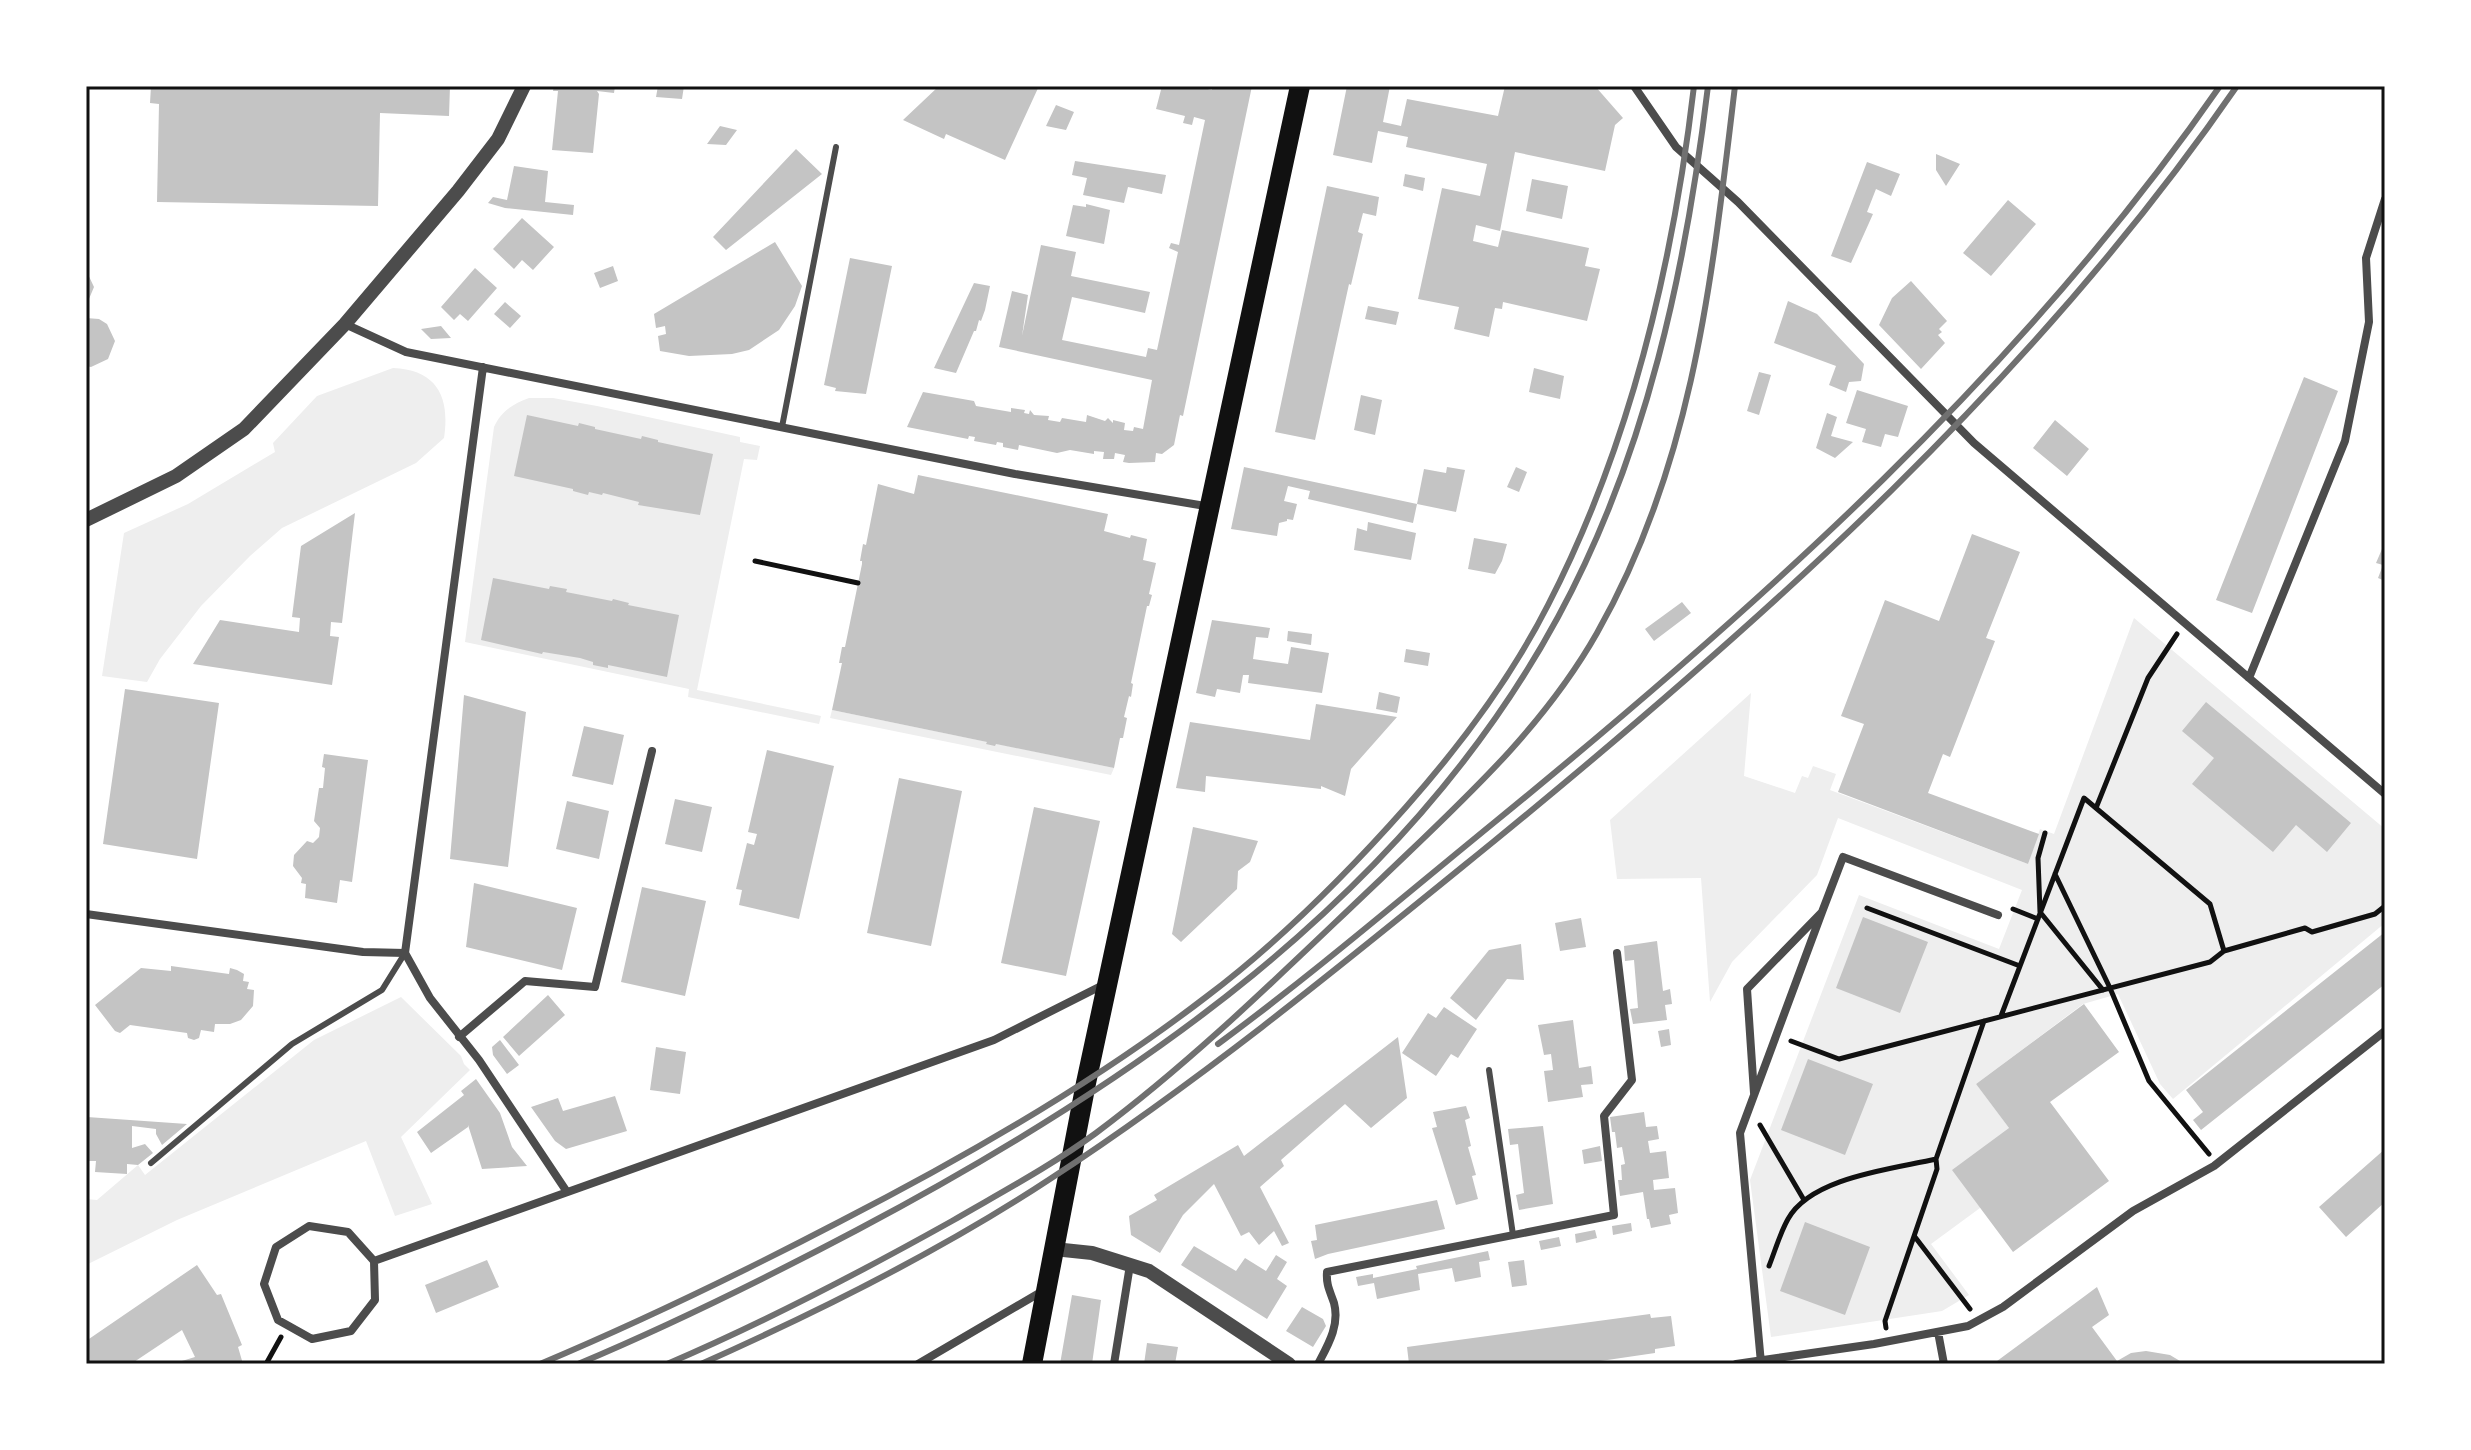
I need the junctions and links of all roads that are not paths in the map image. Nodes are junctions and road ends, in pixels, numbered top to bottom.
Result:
1 (524, 86) edge
2 (1300, 86) edge
3 (1634, 86) edge
4 (836, 147) dead end
5 (2385, 199) edge
6 (345, 324) junction
7 (483, 367) junction
8 (782, 427) junction
9 (1211, 507) junction
10 (86, 520) edge
11 (2249, 678) junction
12 (652, 751) dead end
13 (2385, 794) edge
14 (1822, 912) junction
15 (86, 914) edge
16 (1998, 915) road end
17 (405, 953) junction
18 (1617, 953) dead end
19 (1109, 982) junction
20 (2385, 1031) edge
21 (459, 1037) junction
22 (1489, 1070) dead end
23 (1754, 1093) junction
24 (151, 1163) dead end
25 (567, 1192) junction
26 (1513, 1235) junction
27 (1054, 1249) junction
28 (374, 1261) junction
29 (1130, 1265) junction
30 (1047, 1288) junction
31 (1938, 1332) junction
32 (1761, 1362) edge
33 (918, 1364) edge
34 (1032, 1364) edge
35 (1114, 1364) edge
36 (1289, 1364) edge
37 (1318, 1364) edge
38 (1736, 1364) edge
39 (1944, 1364) edge

1 - 6 street
2 - 9 main road
3 - 11 street
4 - 8 lane
5 - 11 street
6 - 7 street
6 - 10 street
7 - 8 street
7 - 17 street
8 - 9 street
9 - 19 main road
11 - 13 street
12 - 21 street
14 - 16 street
14 - 23 street
14 - 23 street
15 - 17 street
17 - 21 street
17 - 24 lane
18 - 26 street
19 - 25 street
19 - 27 main road
20 - 31 street
21 - 25 street
22 - 26 lane
23 - 32 street
25 - 28 street
26 - 37 street
27 - 29 street
27 - 30 main road
28 - 28 street
29 - 35 street
29 - 36 street
30 - 33 street
30 - 34 main road
31 - 32 street
31 - 39 street
32 - 38 street

